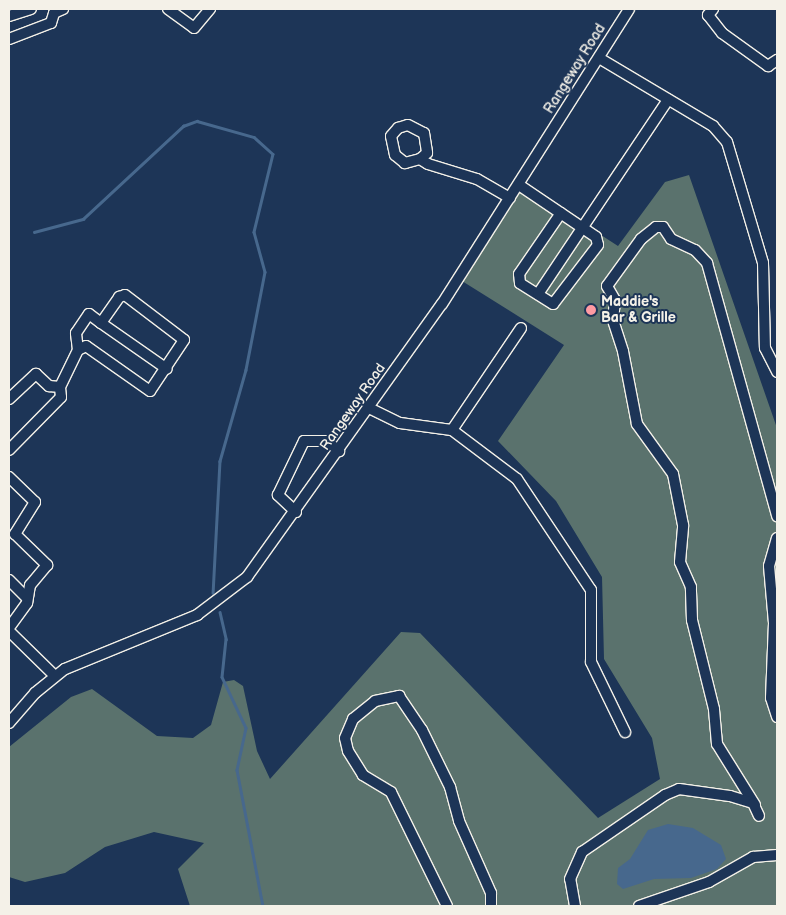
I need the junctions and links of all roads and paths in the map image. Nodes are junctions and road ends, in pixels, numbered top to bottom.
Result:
1 (31, 9) edge
2 (168, 9) edge
3 (210, 9) edge
4 (629, 9) edge
5 (713, 9) edge
6 (55, 10) edge
7 (9, 16) edge
8 (9, 39) edge
9 (599, 58) junction
10 (777, 60) edge
11 (668, 100) junction
12 (420, 159) dead end
13 (519, 185) junction
14 (510, 198) junction
15 (561, 213) junction
16 (581, 227) junction
17 (538, 294) junction
18 (100, 323) junction
19 (521, 328) dead end
20 (78, 350) junction
21 (167, 369) junction
22 (777, 372) edge
23 (60, 387) junction
24 (9, 400) edge
25 (368, 408) junction
26 (452, 430) junction
27 (9, 450) edge
28 (339, 451) junction
29 (9, 477) edge
30 (296, 512) junction
31 (777, 516) edge
32 (12, 532) edge
33 (777, 538) edge
34 (9, 580) edge
35 (27, 598) junction
36 (9, 630) edge
37 (54, 676) junction
38 (777, 717) edge
39 (9, 723) edge
40 (625, 732) dead end
41 (755, 805) junction
42 (759, 816) dead end
43 (777, 856) edge
44 (447, 906) edge
45 (491, 906) edge
46 (575, 906) edge
47 (639, 906) edge

1 - 7 street
2 - 3 street
4 - 9 street, Rangeway Road
5 - 10 street
6 - 8 street
9 - 11 street
9 - 13 street, Rangeway Road
11 - 16 street
11 - 22 street
12 - 14 street
13 - 14 street, Rangeway Road
13 - 15 street
14 - 25 street, Rangeway Road
15 - 16 street
15 - 17 street
16 - 17 street
16 - 17 street
18 - 20 street
18 - 21 street
18 - 21 street
19 - 26 street
20 - 21 street
20 - 23 street
23 - 24 street
23 - 27 street
25 - 26 street
25 - 28 street, Rangeway Road
26 - 40 street
28 - 30 street, Rangeway Road
28 - 30 street
29 - 32 street
30 - 37 street, Rangeway Road
31 - 41 street
32 - 35 street
33 - 38 street
34 - 35 street
35 - 36 street
36 - 37 street
37 - 39 street, Rangeway Road
41 - 42 street
41 - 46 street
43 - 47 street
44 - 45 street

